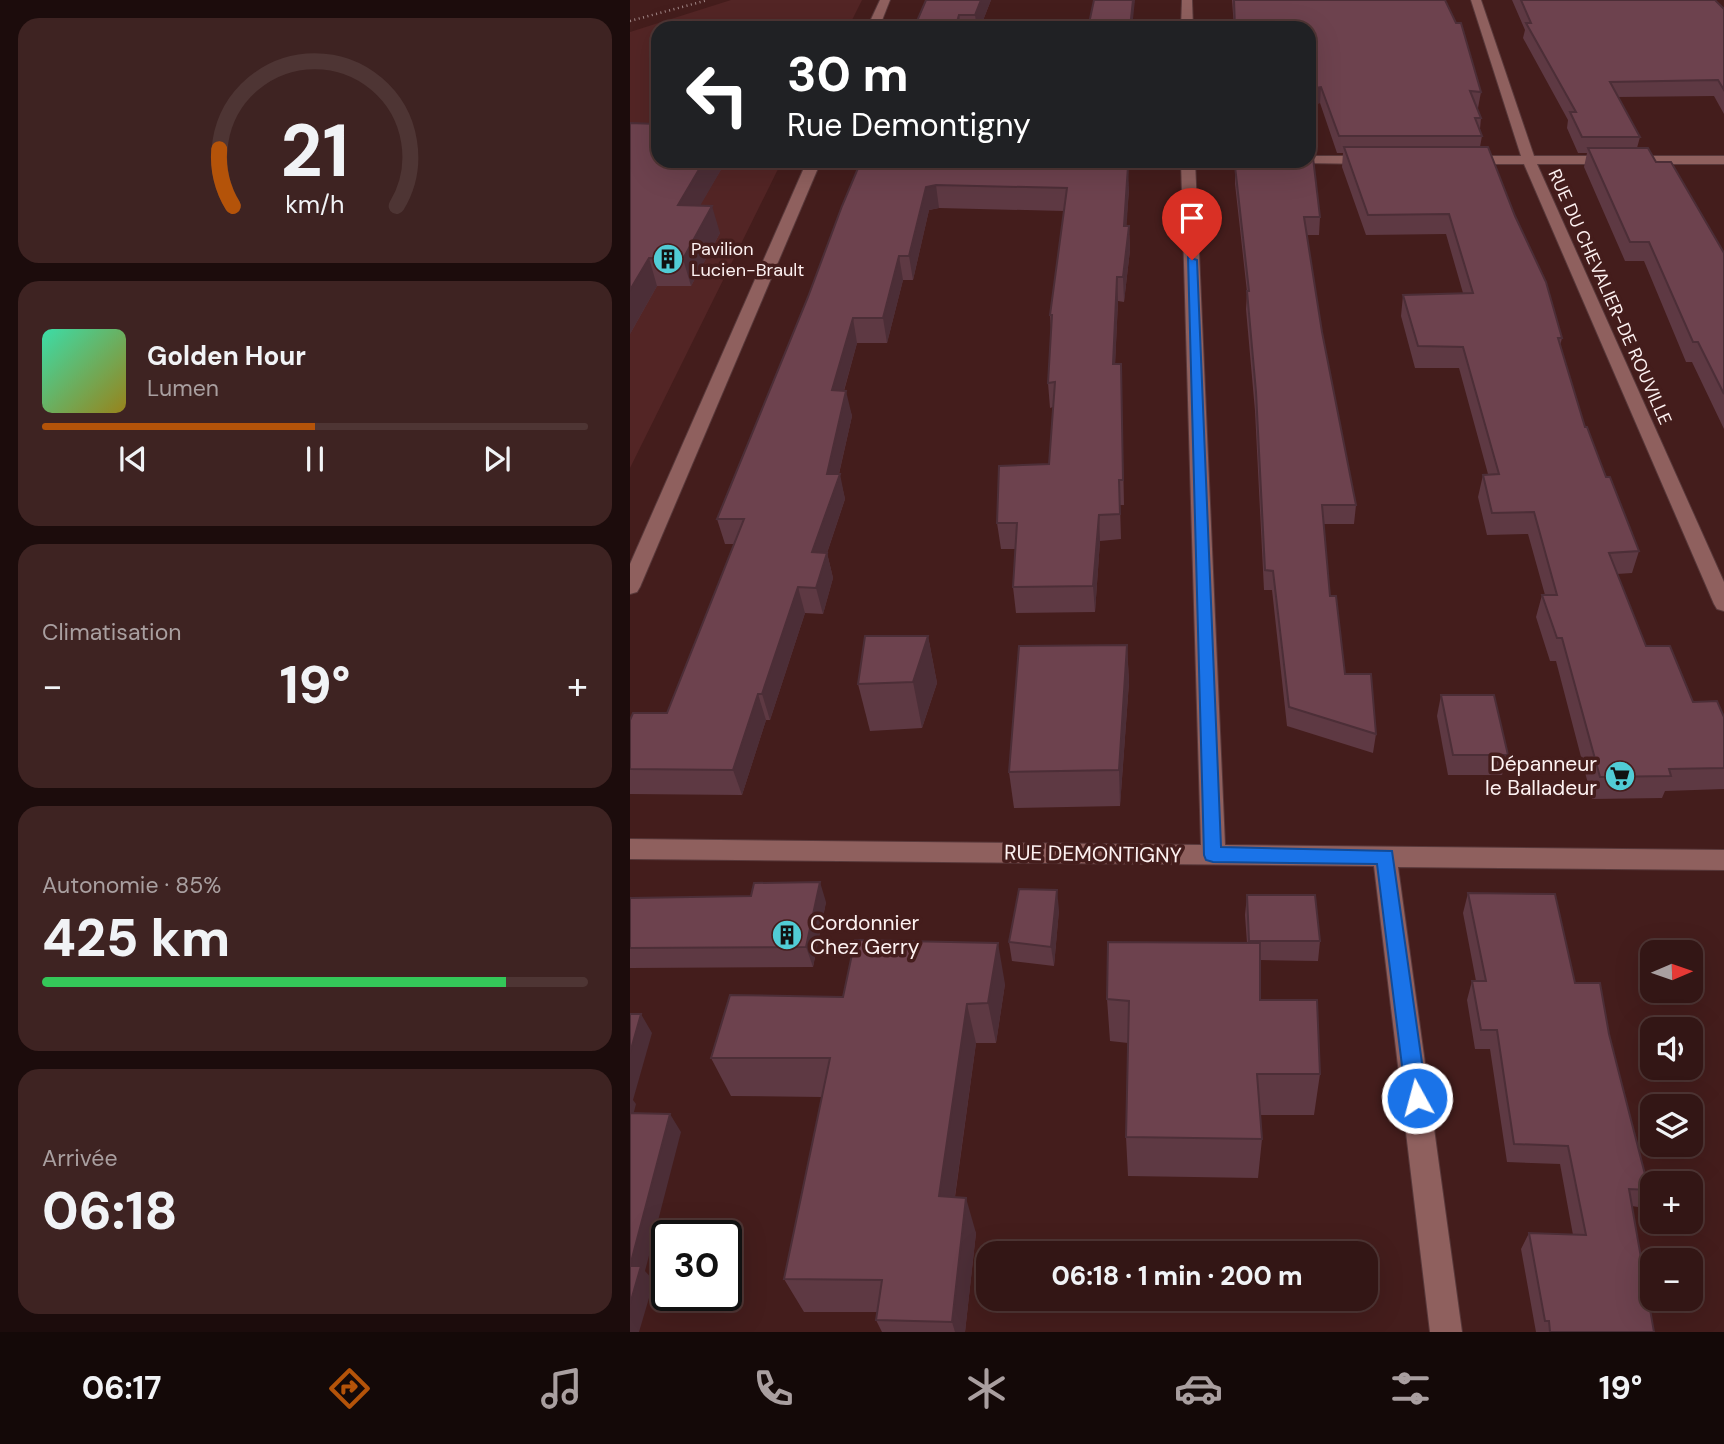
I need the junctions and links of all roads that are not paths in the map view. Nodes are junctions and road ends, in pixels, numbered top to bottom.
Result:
1 (885, 0) edge
2 (1187, 0) edge
3 (1476, 0) edge
4 (876, 21) edge
5 (1187, 21) edge
6 (1316, 160) edge
7 (1378, 160) edge
8 (1447, 160) edge
9 (1530, 160) junction
10 (1724, 160) edge
11 (811, 168) edge
12 (1188, 168) edge
13 (630, 587) edge
14 (1724, 604) edge
15 (630, 849) edge
16 (1213, 855) junction
17 (1385, 856) junction
18 (1724, 860) edge
19 (1446, 1332) edge

1 - 4 street
2 - 5 street
3 - 9 street, RUE DU CHEVALIER-DE ROUVILLE
6 - 7 street
8 - 9 street
9 - 10 street
9 - 14 street, RUE DU CHEVALIER-DE ROUVILLE
11 - 13 street
12 - 16 street
15 - 16 street, RUE DEMONTIGNY
16 - 17 street, RUE DEMONTIGNY
17 - 18 street, RUE DEMONTIGNY
17 - 19 street

